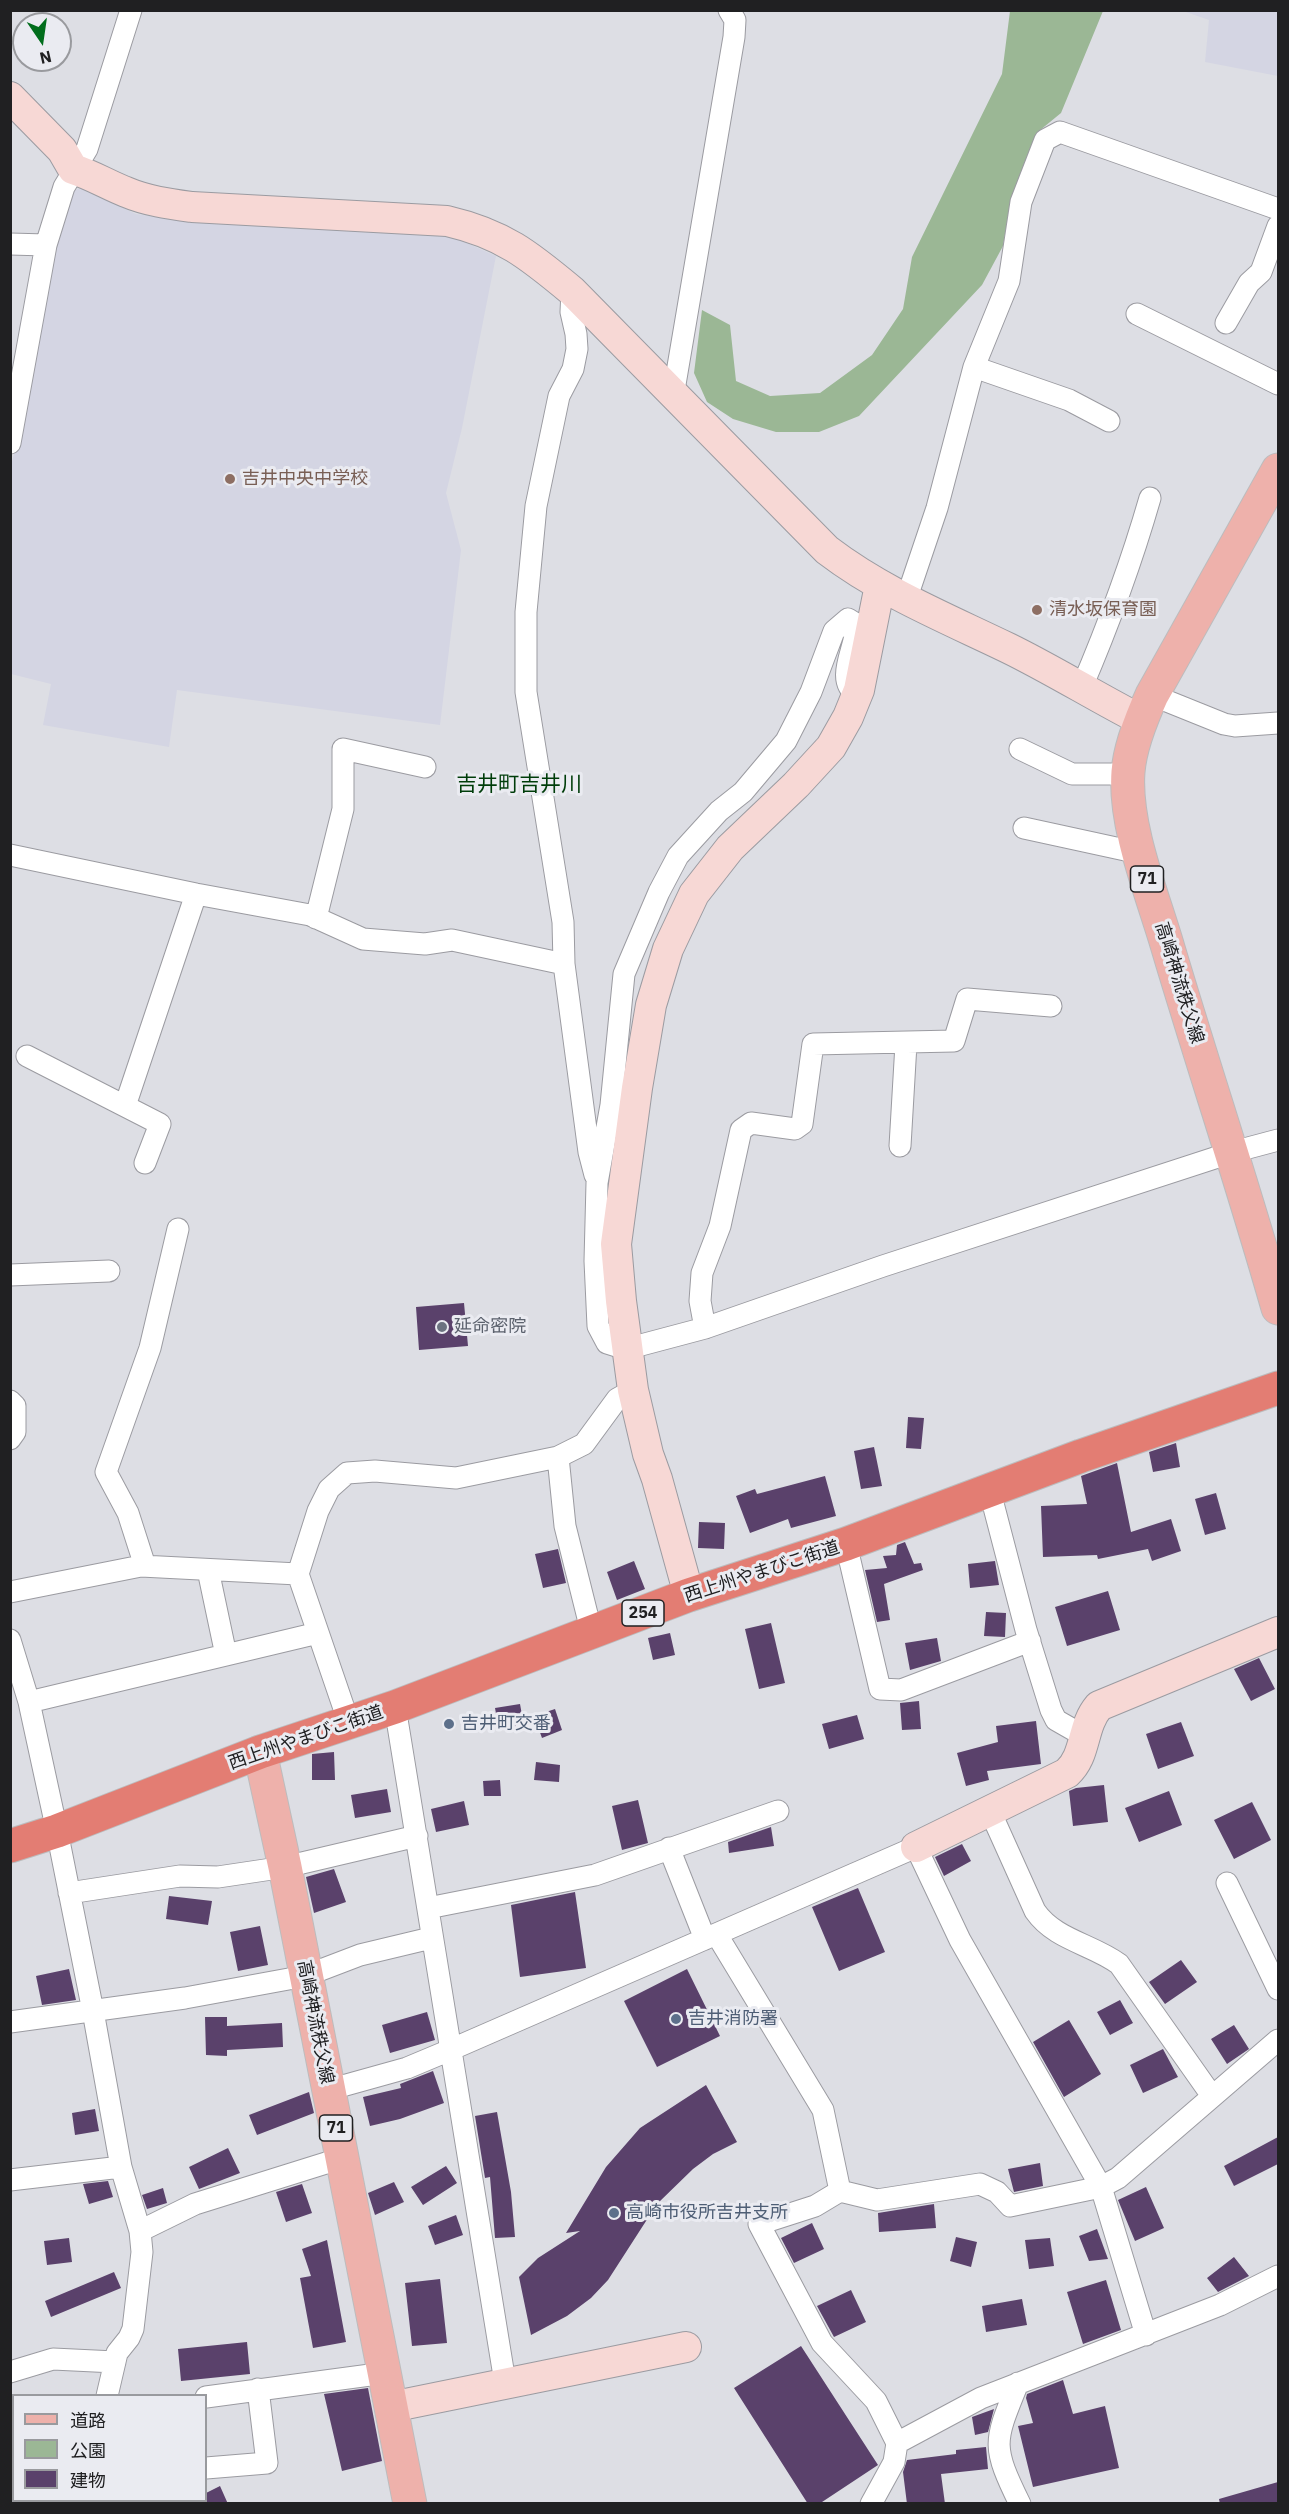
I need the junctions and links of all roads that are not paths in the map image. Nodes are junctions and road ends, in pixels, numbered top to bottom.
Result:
1 (131, 10) edge
2 (729, 10) edge
3 (10, 97) edge
4 (73, 169) junction
5 (1278, 209) edge
6 (1278, 226) edge
7 (10, 244) edge
8 (46, 245) junction
9 (572, 291) junction
10 (1137, 314) dead end
11 (1226, 323) dead end
12 (974, 366) junction
13 (1278, 384) edge
14 (673, 396) junction
15 (1109, 421) dead end
16 (10, 443) edge
17 (1278, 470) edge
18 (1150, 498) dead end
19 (880, 585) junction
20 (907, 597) junction
21 (1081, 688) junction
22 (856, 695) junction
23 (1147, 708) junction
24 (1278, 723) edge
25 (1020, 749) dead end
26 (425, 767) dead end
27 (1128, 774) junction
28 (1024, 828) dead end
29 (1139, 853) junction
30 (10, 855) edge
31 (196, 894) junction
32 (316, 918) junction
33 (564, 964) junction
34 (1051, 1006) dead end
35 (906, 1044) junction
36 (27, 1056) dead end
37 (125, 1106) junction
38 (1278, 1140) edge
39 (900, 1146) dead end
40 (1233, 1152) junction
41 (145, 1163) dead end
42 (597, 1183) junction
43 (178, 1229) dead end
44 (109, 1271) dead end
45 (10, 1275) edge
46 (1278, 1308) edge
47 (705, 1328) junction
48 (626, 1349) junction
49 (1278, 1388) edge
50 (633, 1390) junction
51 (10, 1401) edge
52 (10, 1439) edge
53 (558, 1457) junction
54 (990, 1492) junction
55 (846, 1544) junction
56 (145, 1566) junction
57 (208, 1570) junction
58 (298, 1574) junction
59 (10, 1592) edge
60 (689, 1595) junction
61 (1278, 1632) edge
62 (318, 1633) junction
63 (592, 1634) junction
64 (10, 1640) edge
65 (1030, 1641) junction
66 (226, 1655) junction
67 (28, 1702) junction
68 (395, 1707) junction
69 (349, 1723) junction
70 (1084, 1736) junction
71 (260, 1752) junction
72 (778, 1811) dead end
73 (990, 1811) junction
74 (57, 1831) junction
75 (417, 1836) junction
76 (10, 1846) edge
77 (916, 1847) junction
78 (669, 1848) junction
79 (285, 1866) junction
80 (1227, 1883) dead end
81 (69, 1893) junction
82 (428, 1908) junction
83 (711, 1937) junction
84 (431, 1938) junction
85 (305, 1976) junction
86 (1278, 1989) edge
87 (93, 2010) junction
88 (10, 2022) edge
89 (1278, 2040) edge
90 (450, 2050) junction
91 (328, 2090) junction
92 (1212, 2096) junction
93 (342, 2158) junction
94 (121, 2167) junction
95 (10, 2180) edge
96 (1101, 2187) junction
97 (840, 2190) junction
98 (140, 2231) junction
99 (1278, 2276) edge
100 (1146, 2335) junction
101 (686, 2347) dead end
102 (115, 2362) junction
103 (10, 2372) edge
104 (385, 2373) junction
105 (505, 2382) junction
106 (1018, 2383) junction
107 (258, 2389) junction
108 (107, 2394) edge
109 (207, 2397) edge
110 (391, 2407) junction
111 (897, 2443) junction
112 (207, 2468) edge
113 (410, 2504) edge
114 (871, 2504) edge
115 (1020, 2504) edge

1 - 4 street
2 - 14 street
3 - 4 street
4 - 8 street
4 - 9 street
5 - 12 street
6 - 11 street
7 - 8 street
8 - 16 street
9 - 14 street
9 - 33 street
10 - 13 street
12 - 15 street
12 - 20 street
14 - 19 street
17 - 23 main road, 高崎神流秩父線 / 71
18 - 21 street
19 - 20 street
19 - 22 street
20 - 21 street
21 - 23 street
22 - 42 street
22 - 48 street
23 - 24 street
23 - 27 main road, 高崎神流秩父線 / 71
25 - 27 street
26 - 32 street
27 - 29 main road, 高崎神流秩父線 / 71
28 - 29 street
29 - 40 main road, 高崎神流秩父線 / 71
30 - 31 street
31 - 32 street
31 - 37 street
32 - 33 street
33 - 42 street
34 - 35 street
35 - 39 street
35 - 47 street
36 - 37 street
37 - 41 street
38 - 40 street
40 - 46 main road, 高崎神流秩父線 / 71
40 - 47 street
42 - 48 street
43 - 56 street
44 - 45 street
47 - 48 street
48 - 50 street
49 - 54 highway, 西上州やまびこ街道 / 254
50 - 53 street
50 - 60 street
51 - 52 street
53 - 58 street
53 - 63 street
54 - 55 highway, 西上州やまびこ街道 / 254
54 - 65 street
55 - 60 highway, 西上州やまびこ街道 / 254
55 - 65 street
56 - 57 street
56 - 59 street
57 - 58 street
57 - 66 street
58 - 62 street
60 - 63 highway, 西上州やまびこ街道 / 254
61 - 70 street
62 - 66 street
62 - 69 street
63 - 68 highway, 西上州やまびこ街道 / 254
64 - 67 street
65 - 70 street
66 - 67 street
67 - 74 street
68 - 69 highway, 西上州やまびこ街道 / 254
68 - 75 street
69 - 71 highway, 西上州やまびこ街道 / 254
70 - 73 street
71 - 74 highway, 西上州やまびこ街道 / 254
71 - 79 main road, 高崎神流秩父線 / 71
72 - 78 street
73 - 77 street
73 - 92 street
74 - 76 highway, 西上州やまびこ街道 / 254
74 - 81 street
75 - 79 street
75 - 82 street
77 - 83 street
77 - 96 street
78 - 82 street
78 - 83 street
79 - 81 street
79 - 85 main road, 高崎神流秩父線 / 71
80 - 86 street
81 - 87 street
82 - 84 street
83 - 90 street
83 - 97 street
84 - 85 street
84 - 90 street
85 - 87 street
85 - 91 main road, 高崎神流秩父線 / 71
87 - 88 street
87 - 94 street
89 - 92 street
90 - 91 street
90 - 105 street
91 - 93 main road, 高崎神流秩父線 / 71
92 - 96 street
93 - 98 street
93 - 104 main road, 高崎神流秩父線 / 71
94 - 95 street
94 - 98 street
96 - 97 street
96 - 100 street
97 - 111 street
98 - 102 street
99 - 100 street
100 - 106 street
101 - 105 street
102 - 103 street
102 - 108 street
104 - 107 street
104 - 110 main road, 高崎神流秩父線 / 71
105 - 110 street
106 - 111 street
106 - 115 street
107 - 109 street
107 - 112 street
110 - 113 main road, 高崎神流秩父線 / 71
111 - 114 street

